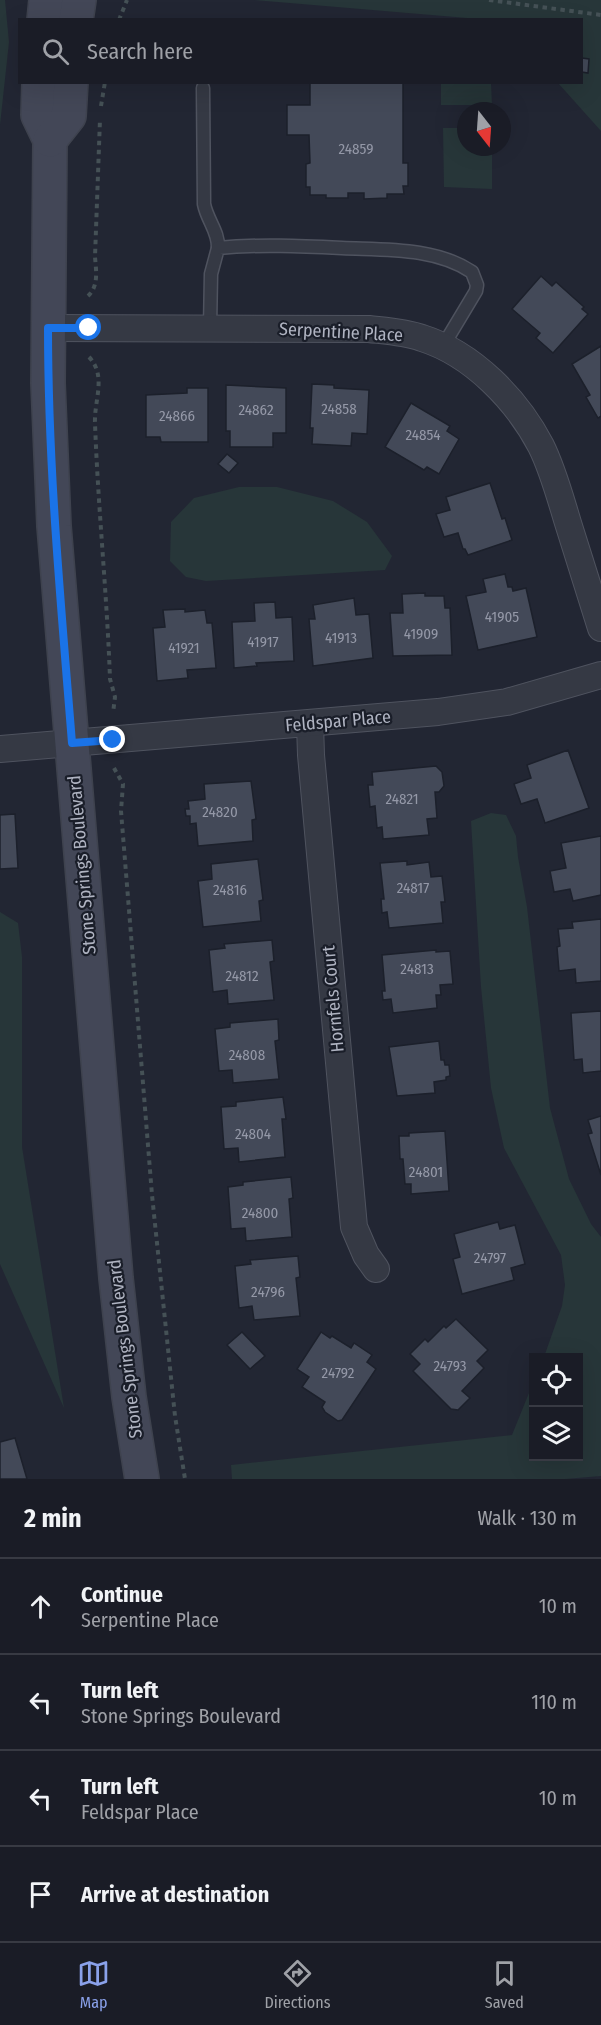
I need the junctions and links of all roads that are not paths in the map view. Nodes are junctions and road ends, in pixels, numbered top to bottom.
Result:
1 (46, 0) edge
2 (79, 0) edge
3 (44, 18) edge
4 (76, 18) edge
5 (39, 84) edge
6 (71, 84) edge
7 (203, 88) dead end
8 (50, 140) junction
9 (218, 248) junction
10 (48, 328) junction
11 (210, 328) junction
12 (443, 346) junction
13 (601, 628) edge
14 (601, 675) edge
15 (310, 724) junction
16 (72, 743) junction
17 (0, 749) edge
18 (376, 1269) dead end
19 (142, 1479) edge

1 - 3 street
2 - 4 street
5 - 8 street, Stone Springs Boulevard
6 - 8 street
7 - 9 lane
8 - 10 street, Stone Springs Boulevard
9 - 11 lane
9 - 12 lane
10 - 11 street, Serpentine Place
10 - 16 street, Stone Springs Boulevard
11 - 12 street, Serpentine Place
12 - 13 street, Serpentine Place
14 - 15 street, Feldspar Place
15 - 16 street, Feldspar Place
15 - 18 street, Hornfels Court
16 - 17 street, Feldspar Place
16 - 19 street, Stone Springs Boulevard

